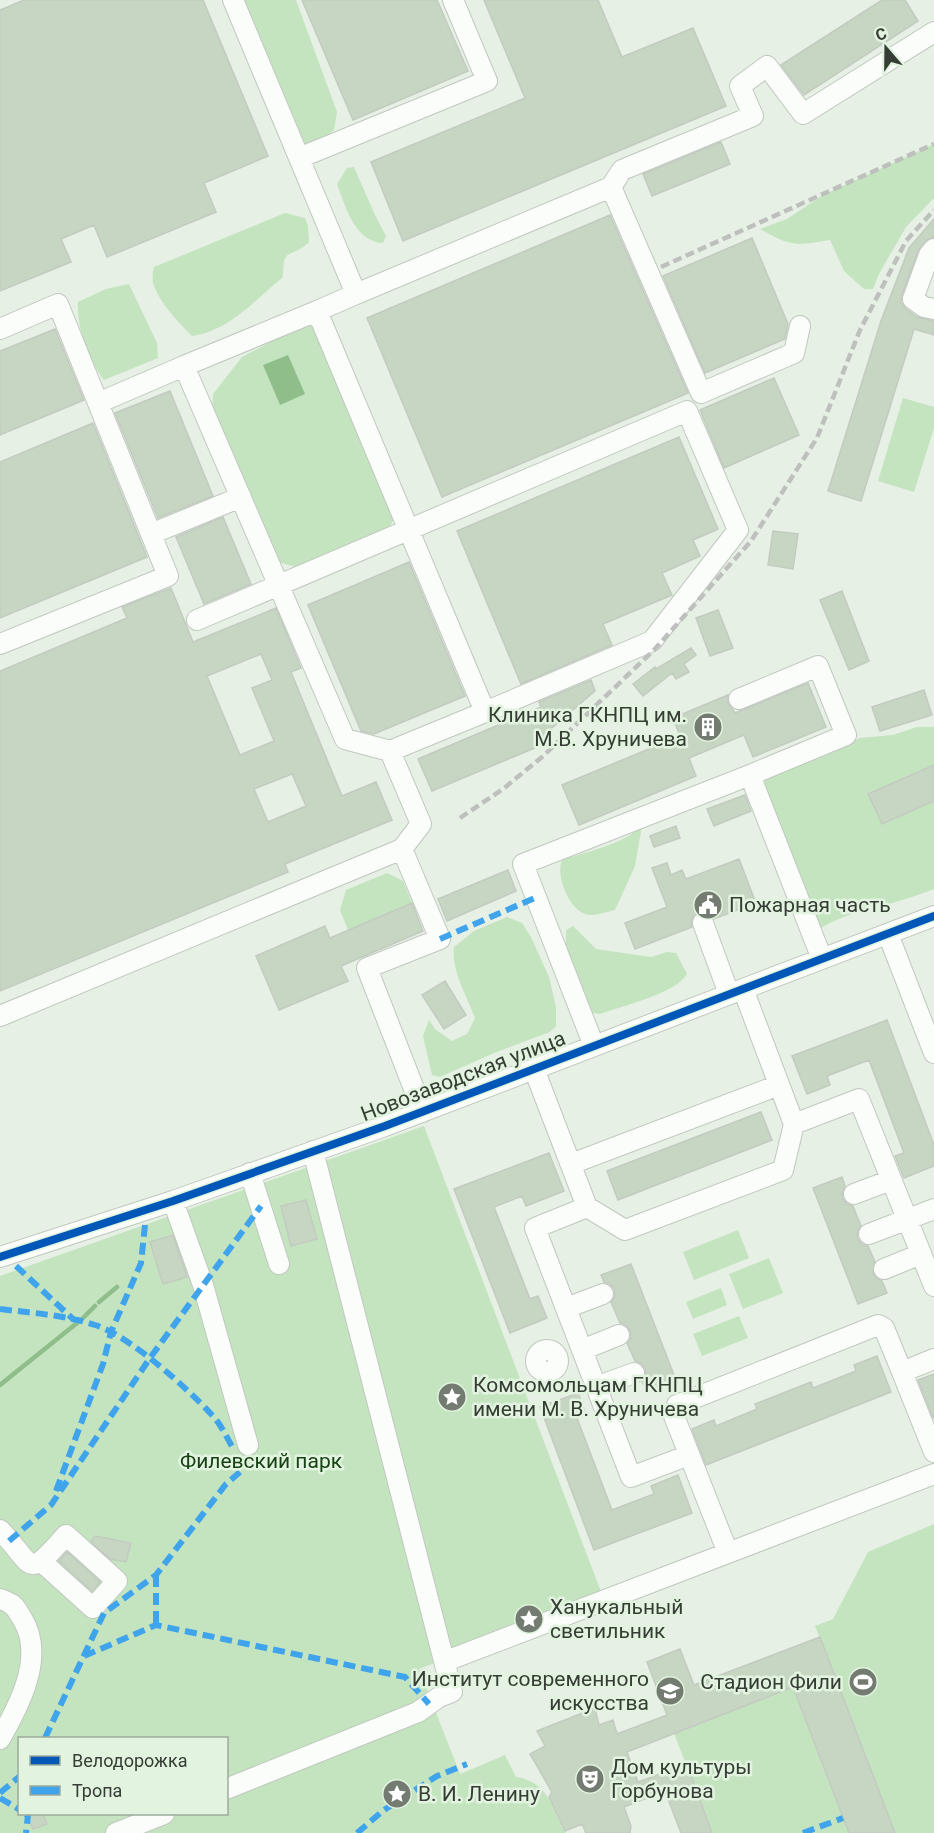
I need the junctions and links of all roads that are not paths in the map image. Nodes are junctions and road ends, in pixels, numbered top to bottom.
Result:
1 (233, 0) edge
2 (453, 0) edge
3 (934, 32) edge
4 (299, 158) junction
5 (611, 187) junction
6 (934, 249) edge
7 (356, 294) junction
8 (934, 309) edge
9 (317, 311) junction
10 (800, 326) dead end
11 (0, 329) edge
12 (184, 366) junction
13 (701, 393) junction
14 (98, 403) junction
15 (687, 411) junction
16 (241, 496) junction
17 (409, 531) junction
18 (151, 534) junction
19 (279, 585) junction
20 (197, 621) dead end
21 (0, 644) edge
22 (739, 699) dead end
23 (485, 712) junction
24 (390, 751) junction
25 (750, 775) junction
26 (402, 849) junction
27 (934, 916) edge
28 (703, 923) dead end
29 (888, 934) junction
30 (822, 959) junction
31 (736, 991) junction
32 (0, 1016) edge
33 (594, 1046) junction
34 (934, 1053) edge
35 (534, 1069) junction
36 (779, 1084) junction
37 (423, 1112) junction
38 (794, 1124) junction
39 (313, 1151) junction
40 (571, 1164) junction
41 (250, 1173) junction
42 (891, 1180) junction
43 (854, 1194) dead end
44 (173, 1201) junction
45 (587, 1207) junction
46 (934, 1209) edge
47 (907, 1219) junction
48 (869, 1234) dead end
49 (4, 1251) edge
50 (921, 1254) junction
51 (279, 1264) dead end
52 (884, 1269) dead end
53 (934, 1286) edge
54 (603, 1294) dead end
55 (566, 1308) junction
56 (620, 1335) dead end
57 (581, 1349) junction
58 (557, 1357) dead end
59 (934, 1359) edge
60 (902, 1372) junction
61 (634, 1373) dead end
62 (596, 1388) junction
63 (248, 1446) dead end
64 (934, 1452) edge
65 (689, 1455) junction
66 (934, 1474) edge
67 (0, 1530) edge
68 (728, 1553) junction
69 (42, 1562) dead end
70 (0, 1599) edge
71 (446, 1661) junction
72 (0, 1739) edge
73 (228, 1788) edge
74 (161, 1815) edge
75 (116, 1833) edge

1 - 4 street
2 - 4 street
3 - 5 street
4 - 7 street
5 - 7 street
5 - 13 street
6 - 8 street
7 - 9 street
9 - 12 street
9 - 17 street
10 - 13 street
11 - 14 street
12 - 14 street
12 - 16 street
13 - 15 street
14 - 18 street
15 - 17 street
15 - 23 street
16 - 18 street
16 - 19 street
17 - 19 street
17 - 23 street
18 - 21 street
19 - 20 street
19 - 24 street
22 - 25 street
23 - 24 street
24 - 26 street
25 - 30 street
25 - 33 street
26 - 32 street
26 - 37 street
27 - 29 street, Новозаводская улица
28 - 31 street
29 - 30 street, Новозаводская улица
29 - 34 street
30 - 31 street, Новозаводская улица
31 - 33 street, Новозаводская улица
31 - 36 street
33 - 35 street, Новозаводская улица
35 - 37 street, Новозаводская улица
35 - 40 street
36 - 38 street
36 - 40 street
37 - 39 street, Новозаводская улица
38 - 42 street
38 - 45 street
39 - 41 street, Новозаводская улица
39 - 71 street
40 - 45 street
41 - 44 street, Новозаводская улица
41 - 51 street
42 - 43 street
42 - 47 street
44 - 49 street, Новозаводская улица
44 - 63 street
45 - 55 street
46 - 47 street
47 - 48 street
47 - 50 street
50 - 52 street
50 - 53 street
54 - 55 street
55 - 57 street
56 - 57 street
57 - 58 street
57 - 62 street
59 - 60 street
60 - 64 street
60 - 65 street
61 - 62 street
62 - 65 street
65 - 68 street
66 - 68 street
67 - 69 street
68 - 71 street
70 - 72 street
71 - 73 street
74 - 75 street

